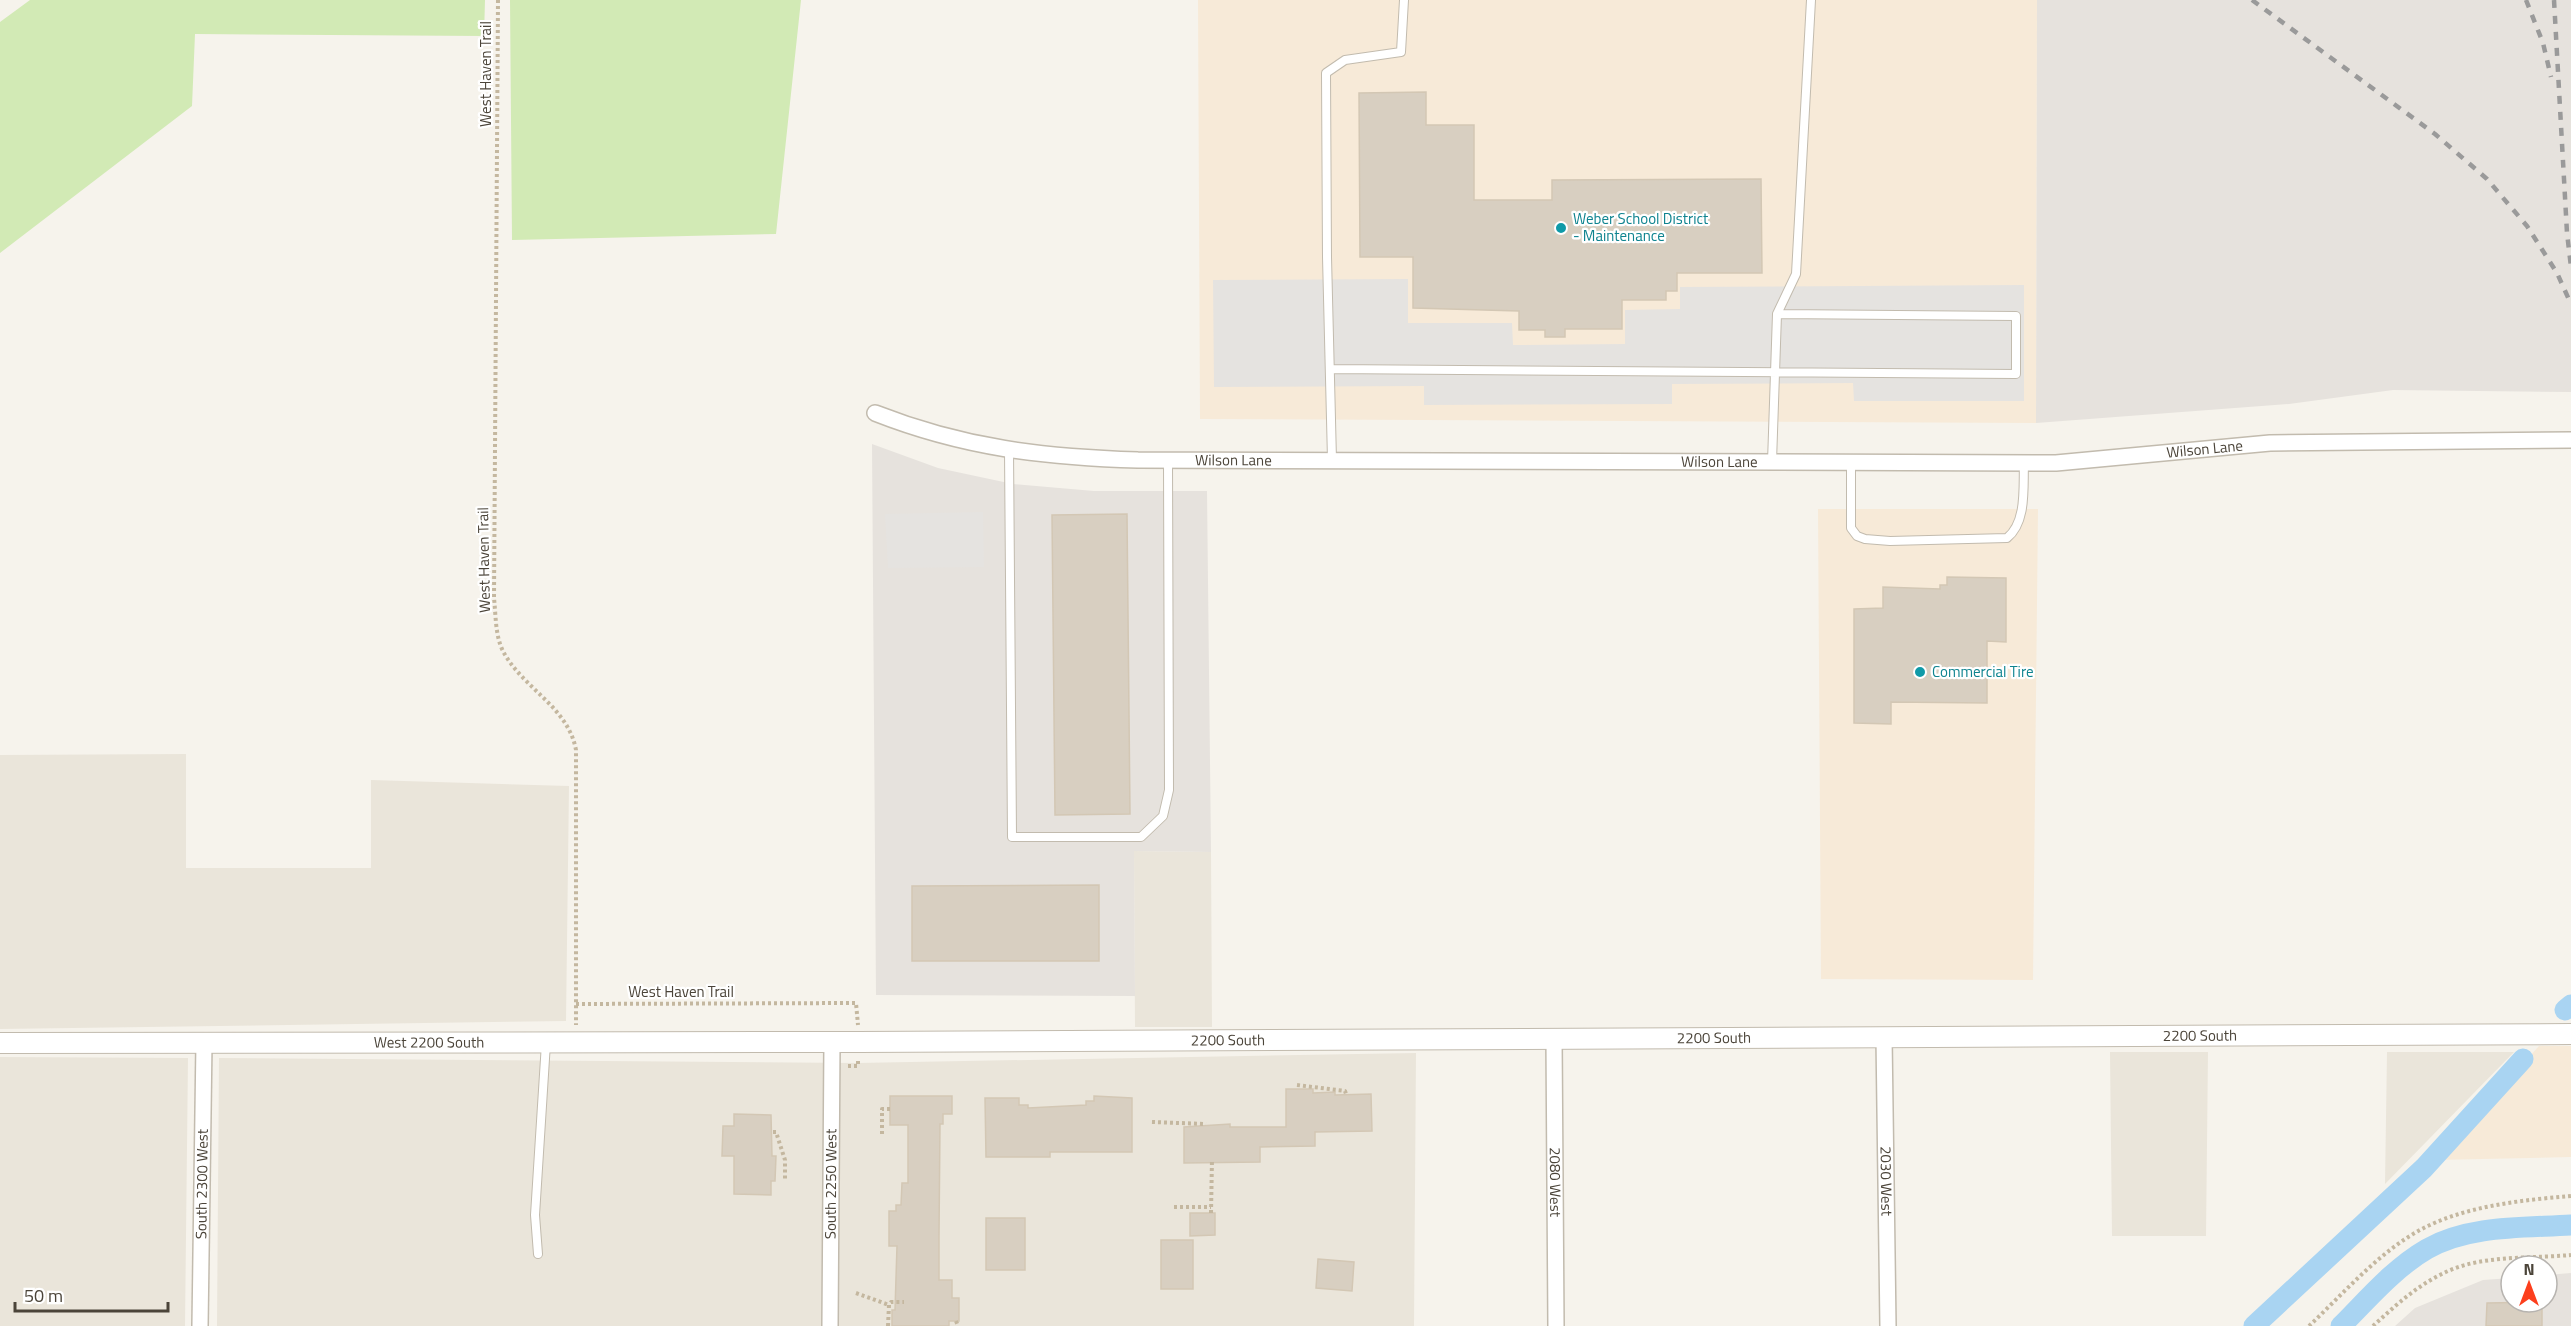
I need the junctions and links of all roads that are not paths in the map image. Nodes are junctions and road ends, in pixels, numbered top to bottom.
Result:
1 (1404, 0) edge
2 (1811, 0) edge
3 (1777, 315) junction
4 (1330, 369) junction
5 (1774, 373) junction
6 (875, 413) dead end
7 (2571, 440) edge
8 (1009, 450) junction
9 (1168, 460) junction
10 (1332, 460) junction
11 (1772, 462) junction
12 (1851, 462) junction
13 (2024, 464) junction
14 (2571, 1034) edge
15 (858, 1035) joint
16 (1884, 1037) junction
17 (1554, 1038) junction
18 (204, 1042) junction
19 (547, 1042) junction
20 (832, 1042) junction
21 (0, 1043) edge
22 (538, 1254) dead end
23 (200, 1326) edge
24 (830, 1326) edge
25 (1556, 1326) edge
26 (1888, 1326) edge

1 - 4 lane
2 - 3 lane
3 - 5 lane
3 - 5 lane
4 - 5 lane
4 - 10 lane
5 - 11 lane
6 - 8 street, Wilson Lane
7 - 13 street, Wilson Lane
8 - 9 street, Wilson Lane
8 - 9 lane
9 - 10 street, Wilson Lane
10 - 11 street, Wilson Lane
11 - 12 street, Wilson Lane
12 - 13 street, Wilson Lane
12 - 13 lane
14 - 16 street, 2200 South
15 - 17 street, 2200 South
15 - 20 street, West 2200 South
16 - 17 street, 2200 South
16 - 26 street, 2030 West
17 - 25 street, 2080 West
18 - 19 street, West 2200 South
18 - 21 street, West 2200 South
18 - 23 street, South 2300 West
19 - 20 street, West 2200 South
19 - 22 lane
20 - 24 street, South 2250 West

